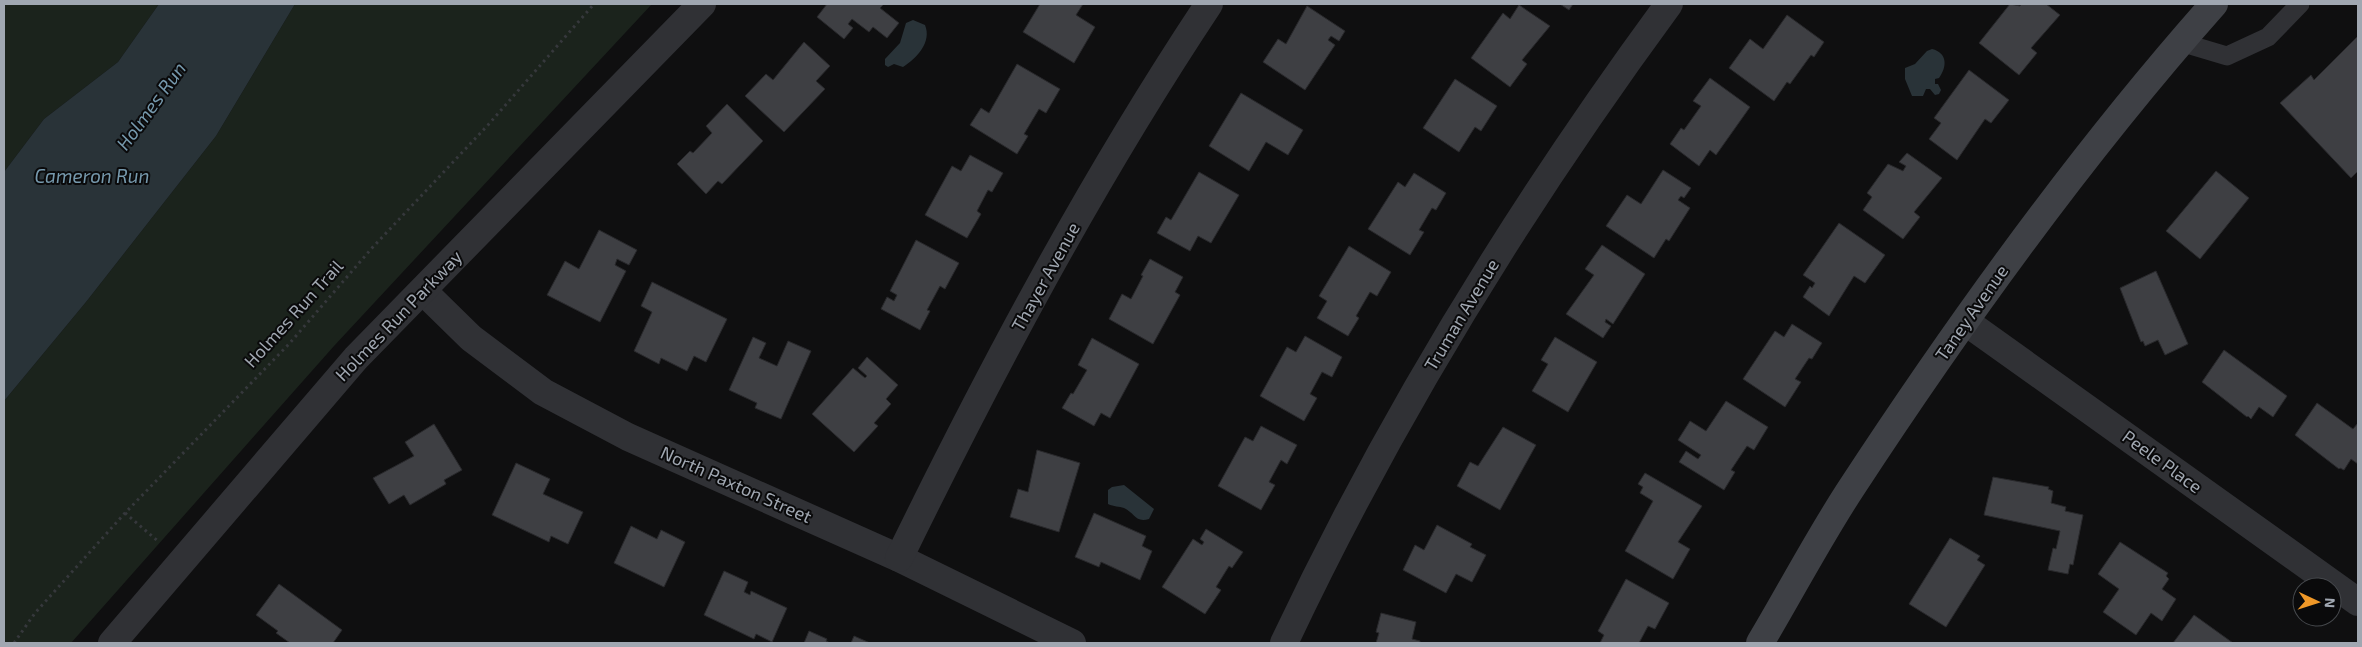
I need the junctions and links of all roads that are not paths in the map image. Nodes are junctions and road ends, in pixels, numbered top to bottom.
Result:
1 (702, 4) edge
2 (1209, 4) edge
3 (1668, 4) edge
4 (2214, 4) edge
5 (2300, 4) edge
6 (2180, 42) junction
7 (423, 291) junction
8 (1966, 322) junction
9 (899, 558) junction
10 (2358, 602) edge
11 (112, 643) edge
12 (1072, 643) edge
13 (1284, 643) edge
14 (1760, 643) edge

1 - 7 street, Holmes Run Parkway
2 - 9 street, Thayer Avenue
3 - 13 street, Truman Avenue
4 - 6 street, Taney Avenue
5 - 6 lane
6 - 8 street, Taney Avenue
7 - 9 street, North Paxton Street
7 - 11 street, Holmes Run Parkway
8 - 10 street, Peele Place
8 - 14 street, Taney Avenue
9 - 12 street, North Paxton Street

